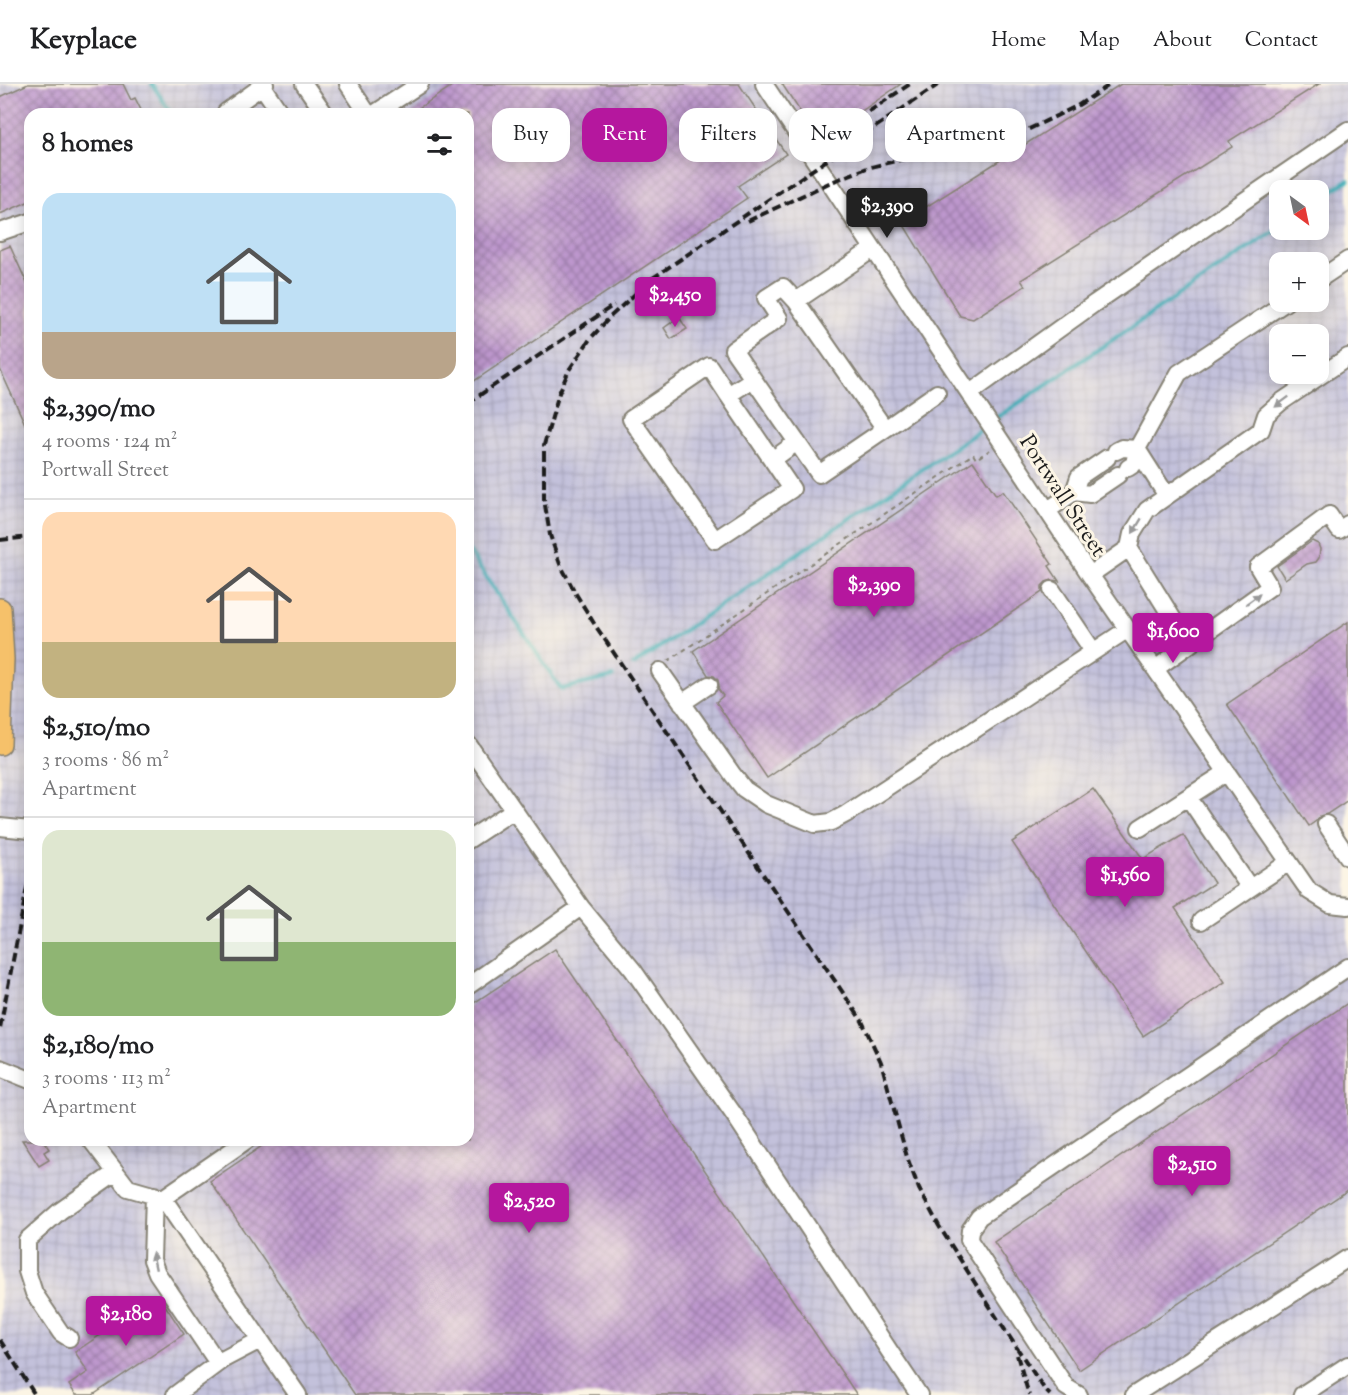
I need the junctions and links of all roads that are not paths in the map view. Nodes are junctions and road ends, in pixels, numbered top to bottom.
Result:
1 (304, 84) edge
2 (348, 84) edge
3 (420, 84) edge
4 (764, 84) edge
5 (263, 85) edge
6 (396, 91) edge
7 (231, 108) edge
8 (277, 108) edge
9 (321, 108) edge
10 (364, 108) edge
11 (380, 108) edge
12 (1348, 130) edge
13 (24, 224) edge
14 (0, 232) edge
15 (873, 249) junction
16 (1348, 260) edge
17 (1329, 273) edge
18 (796, 302) junction
19 (1271, 312) edge
20 (1348, 357) edge
21 (753, 378) junction
22 (937, 393) dead end
23 (970, 393) junction
24 (728, 395) junction
25 (885, 429) junction
26 (797, 442) junction
27 (1137, 449) junction
28 (772, 460) junction
29 (1074, 492) junction
30 (1167, 496) junction
31 (1048, 510) junction
32 (1348, 524) edge
33 (1130, 548) junction
34 (1090, 575) junction
35 (1052, 590) dead end
36 (0, 609) edge
37 (1128, 629) junction
38 (1189, 645) junction
39 (1093, 651) junction
40 (1155, 669) junction
41 (660, 671) road end
42 (709, 686) dead end
43 (682, 703) junction
44 (0, 744) edge
45 (474, 753) edge
46 (1227, 772) junction
47 (1188, 797) junction
48 (514, 810) junction
49 (1326, 824) dead end
50 (0, 827) edge
51 (1140, 828) dead end
52 (24, 829) edge
53 (474, 836) edge
54 (1348, 857) edge
55 (1289, 862) junction
56 (1250, 888) junction
57 (1348, 906) edge
58 (581, 907) junction
59 (1202, 921) dead end
60 (1348, 966) edge
61 (474, 982) edge
62 (0, 1068) edge
63 (24, 1078) edge
64 (96, 1146) edge
65 (238, 1146) edge
66 (116, 1172) junction
67 (158, 1197) junction
68 (1348, 1258) edge
69 (69, 1338) dead end
70 (260, 1340) junction
71 (218, 1363) junction
72 (1348, 1365) edge
73 (175, 1395) edge
74 (298, 1395) edge
75 (920, 1395) edge
76 (1079, 1395) edge
77 (1134, 1395) edge
78 (1302, 1395) edge

1 - 9 street
2 - 10 street
3 - 6 street
4 - 15 street, Portwall Street
5 - 7 street
5 - 8 street
6 - 11 street
12 - 23 street
13 - 14 street
15 - 18 street
15 - 23 street, Portwall Street
16 - 17 street
18 - 21 street
18 - 25 street
19 - 27 street
20 -> 30 street
21 - 24 street
21 - 26 street
22 - 25 street
23 - 31 street, Portwall Street
24 - 28 street
24 - 28 street
25 - 26 street
26 - 28 street
27 - 29 street
27 - 29 street
27 - 30 street
29 - 31 street
30 -> 33 street
31 - 34 street, Portwall Street
38 -> 32 street
33 - 34 street
33 - 38 street
34 - 37 street, Portwall Street
35 - 39 street
36 - 44 main road
37 - 39 street
37 - 40 street, Portwall Street
38 - 40 street
39 - 43 street
40 - 46 street, Portwall Street
41 - 43 street
42 - 43 street
45 - 48 street
46 - 47 street
46 - 55 street, Portwall Street
47 - 51 street
47 - 56 street
48 - 53 street
48 - 58 street
49 - 54 street
50 - 52 street
55 - 56 street
55 - 57 street, Portwall Street
56 - 59 street
58 - 61 street
58 - 75 street
60 - 76 street
62 - 63 street
64 - 66 street
65 - 67 street
66 - 67 street
66 - 69 street
67 - 70 street
71 -> 67 street
68 - 77 street
70 - 71 street
70 - 74 street
71 - 73 street
72 - 78 street

